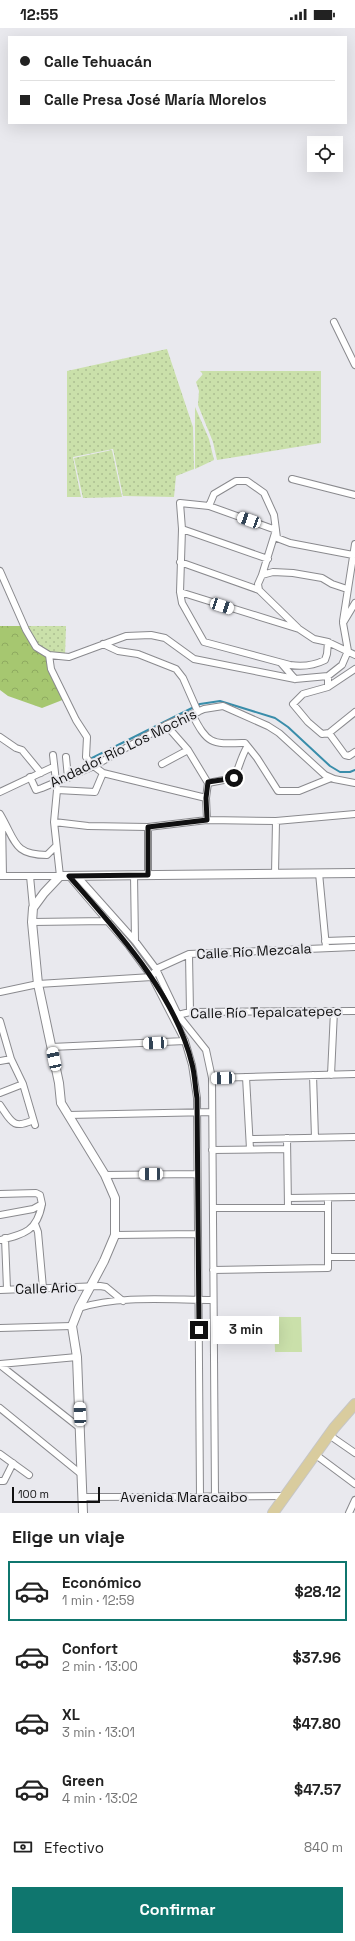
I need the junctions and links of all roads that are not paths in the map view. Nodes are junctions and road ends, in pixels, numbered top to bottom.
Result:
1 (334, 322) dead end
2 (355, 365) edge
3 (292, 478) dead end
4 (355, 495) edge
5 (209, 506) junction
6 (182, 529) junction
7 (276, 530) junction
8 (355, 544) edge
9 (353, 555) junction
10 (268, 559) junction
11 (180, 562) junction
12 (0, 571) edge
13 (262, 575) junction
14 (347, 589) junction
15 (259, 590) junction
16 (180, 592) junction
17 (355, 603) edge
18 (343, 623) junction
19 (299, 629) junction
20 (328, 642) junction
21 (103, 644) junction
22 (348, 651) junction
23 (49, 655) junction
24 (355, 655) edge
25 (281, 663) junction
26 (355, 669) edge
27 (328, 676) junction
28 (294, 679) junction
29 (328, 688) junction
30 (195, 712) junction
31 (355, 712) edge
32 (166, 725) junction
33 (328, 733) junction
34 (0, 737) edge
35 (247, 747) junction
36 (188, 750) junction
37 (355, 752) edge
38 (53, 756) dead end
39 (66, 757) dead end
40 (162, 764) dead end
41 (94, 766) junction
42 (53, 767) junction
43 (41, 773) junction
44 (103, 773) junction
45 (30, 777) junction
46 (68, 778) junction
47 (331, 778) junction
48 (56, 782) junction
49 (208, 782) junction
50 (355, 783) edge
51 (57, 790) junction
52 (0, 792) edge
53 (206, 798) junction
54 (355, 814) edge
55 (1, 816) edge
56 (207, 820) junction
57 (276, 821) junction
58 (54, 822) junction
59 (148, 827) junction
60 (56, 846) junction
61 (355, 872) edge
62 (318, 873) junction
63 (275, 874) junction
64 (134, 875) junction
65 (148, 875) junction
66 (1, 876) edge
67 (30, 876) junction
68 (60, 876) junction
69 (73, 876) junction
70 (33, 908) junction
71 (108, 921) junction
72 (32, 922) junction
73 (355, 940) edge
74 (135, 941) junction
75 (326, 944) junction
76 (355, 948) edge
77 (189, 954) junction
78 (156, 969) junction
79 (152, 977) junction
80 (38, 984) junction
81 (0, 992) edge
82 (334, 1011) junction
83 (355, 1011) edge
84 (190, 1012) junction
85 (178, 1015) junction
86 (0, 1021) edge
87 (185, 1041) junction
88 (51, 1047) junction
89 (11, 1058) junction
90 (0, 1061) edge
91 (331, 1074) junction
92 (355, 1074) edge
93 (313, 1075) junction
94 (246, 1077) junction
95 (212, 1078) junction
96 (23, 1084) junction
97 (0, 1093) edge
98 (0, 1105) edge
99 (197, 1112) junction
100 (212, 1112) junction
101 (68, 1115) junction
102 (355, 1137) edge
103 (287, 1138) junction
104 (315, 1138) junction
105 (250, 1139) junction
106 (250, 1149) junction
107 (287, 1149) junction
108 (212, 1150) junction
109 (197, 1174) junction
110 (105, 1175) junction
111 (0, 1194) edge
112 (288, 1198) junction
113 (328, 1198) junction
114 (355, 1198) edge
115 (42, 1204) junction
116 (213, 1208) junction
117 (288, 1208) junction
118 (328, 1208) junction
119 (0, 1215) edge
120 (35, 1224) junction
121 (198, 1234) junction
122 (115, 1235) junction
123 (3, 1239) edge
124 (328, 1257) junction
125 (355, 1257) edge
126 (213, 1270) junction
127 (91, 1286) junction
128 (43, 1288) junction
129 (3, 1289) edge
130 (198, 1300) junction
131 (213, 1300) junction
132 (123, 1301) junction
133 (79, 1308) junction
134 (72, 1326) junction
135 (0, 1328) edge
136 (77, 1358) junction
137 (0, 1365) edge
138 (355, 1404) edge
139 (0, 1408) edge
140 (80, 1428) junction
141 (329, 1435) junction
142 (355, 1453) edge
143 (0, 1454) edge
144 (316, 1455) junction
145 (13, 1463) junction
146 (81, 1474) junction
147 (28, 1475) dead end
148 (0, 1481) edge
149 (355, 1484) edge
150 (285, 1496) junction
151 (83, 1497) junction
152 (200, 1497) junction
153 (215, 1497) junction
154 (355, 1500) edge
155 (351, 1512) edge
156 (83, 1513) edge
157 (273, 1513) edge

1 - 2 street
3 - 4 street
5 - 6 street
5 - 7 street
5 - 7 street
6 - 10 street
6 - 11 street
7 - 9 street
7 - 10 street
8 - 9 street
9 - 14 street
10 - 13 street
11 - 15 street
11 - 16 street
12 - 23 street
13 - 14 street
13 - 15 street
14 - 18 street
15 - 19 street
16 - 19 street
16 - 25 street
17 - 18 street
18 - 22 street
19 - 20 street
20 - 22 street
20 - 25 street
21 - 23 street
21 - 28 street
21 - 30 street
22 - 24 street
22 - 27 street
23 - 41 street
25 - 28 street
26 - 29 street
27 - 28 street
27 - 29 street
29 - 33 street
30 - 32 street, Andador Río Los Mochis
30 - 35 street
30 - 47 street, Andador Río Los Mochis
31 - 33 street
32 - 36 street
32 - 41 street, Andador Río Los Mochis
33 - 37 street
34 - 43 street
35 - 47 street
35 - 49 street
36 - 40 street
36 - 49 street
38 - 42 street
39 - 46 street
41 - 44 street
41 - 46 street, Andador Río Los Mochis
42 - 43 street
42 - 48 street
43 - 45 street
44 - 51 street
44 - 53 street
45 - 48 street, Andador Río Los Mochis
45 - 52 street
46 - 48 street, Andador Río Los Mochis
47 - 50 street, Andador Río Los Mochis
48 - 51 street
49 - 53 street
51 - 58 street
53 - 56 street
54 - 57 street
55 - 60 street
55 - 66 street
56 - 57 street
56 - 59 street
57 - 63 street
58 - 59 street
58 - 60 street
59 - 65 street
60 - 68 street
61 - 62 street
62 - 63 street
62 - 75 street
63 - 65 street
64 - 65 street
64 - 69 street
64 - 74 street
66 - 67 street
67 - 68 street
67 - 70 street
68 - 69 street
68 - 70 street
69 - 71 street
69 - 74 street
70 - 72 street
71 - 72 street
71 - 79 street
72 - 80 street
73 - 75 street
74 - 78 street
75 - 76 street, Calle Río Mezcala
75 - 77 street, Calle Río Mezcala
77 - 78 street, Calle Río Mezcala
77 - 84 street
78 - 79 street
78 - 85 street
79 - 80 street
79 - 87 street
80 - 81 street
80 - 88 street
82 - 83 street, Calle Río Tepalcatepec
82 - 84 street, Calle Río Tepalcatepec
82 - 91 street
84 - 85 street, Calle Río Tepalcatepec
85 - 95 street
86 - 89 street
87 - 88 street
87 - 99 street
88 - 101 street
89 - 90 street
89 - 96 street
91 - 92 street
91 - 93 street
93 - 94 street
93 - 104 street
94 - 95 street
94 - 105 street
95 - 100 street
96 - 97 street
96 - 98 street
99 - 100 street
99 - 101 street
99 - 109 street
100 - 108 street
101 - 110 street
102 - 104 street
103 - 104 street
103 - 105 street
103 - 107 street
105 - 106 street
106 - 107 street
106 - 108 street
107 - 112 street
108 - 116 street
109 - 110 street
109 - 121 street
110 - 122 street
111 - 115 street
112 - 113 street
112 - 117 street
113 - 114 street
113 - 118 street
115 - 119 street
115 - 120 street
116 - 117 street
116 - 126 street
117 - 118 street
118 - 124 street
120 - 123 street
120 - 128 street
121 - 122 street
121 - 130 street
122 - 127 street
123 - 129 street
124 - 125 street
124 - 126 street
126 - 131 street
127 - 128 street, Calle Ario
127 - 132 street, Calle Ario
127 - 133 street
128 - 129 street, Calle Ario
130 - 131 street
130 - 132 street
130 - 152 street
131 - 153 street
132 - 133 street
133 - 134 street
134 - 135 street
134 - 136 street
136 - 137 street
136 - 140 street
137 - 140 street
138 - 141 main road
139 - 146 street
140 - 146 street
141 - 142 street
141 - 144 main road
143 - 145 street
144 - 149 street
144 - 150 main road
145 - 147 street
145 - 148 street
146 - 151 street
150 - 153 street, Avenida Maracaibo
150 - 157 main road
151 - 152 street, Avenida Maracaibo
151 - 156 street
152 - 153 street, Avenida Maracaibo
154 - 155 street

